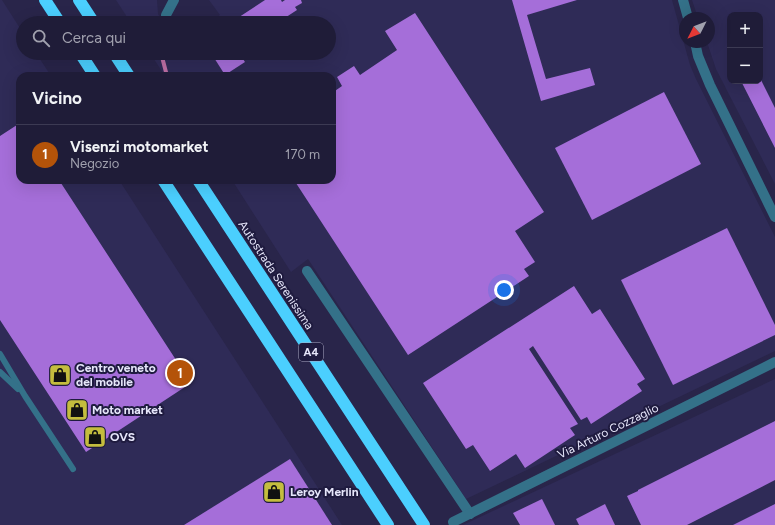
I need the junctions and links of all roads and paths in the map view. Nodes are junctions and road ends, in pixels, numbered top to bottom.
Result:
1 (45, 0) edge
2 (79, 0) edge
3 (174, 0) edge
4 (683, 0) edge
5 (686, 12) edge
6 (166, 15) dead end
7 (55, 16) edge
8 (89, 16) edge
9 (696, 48) edge
10 (85, 60) edge
11 (119, 60) edge
12 (92, 72) edge
13 (126, 72) edge
14 (166, 184) edge
15 (201, 184) edge
16 (775, 217) edge
17 (307, 271) dead end
18 (0, 354) edge
19 (775, 362) edge
20 (0, 372) edge
21 (25, 396) junction
22 (73, 469) dead end
23 (470, 514) junction
24 (453, 522) dead end
25 (388, 525) edge
26 (424, 525) edge

1 - 7 highway
2 - 8 highway
3 - 6 street
4 - 5 street
9 - 16 street
10 - 12 highway
11 - 13 highway
14 - 25 highway, A4
15 - 26 highway, Autostrada Serenissima / A4
17 - 23 street
18 - 21 lane
19 - 23 street, Via Arturo Cozzaglio
20 - 21 lane
21 - 22 lane
23 - 24 street, Via Arturo Cozzaglio

